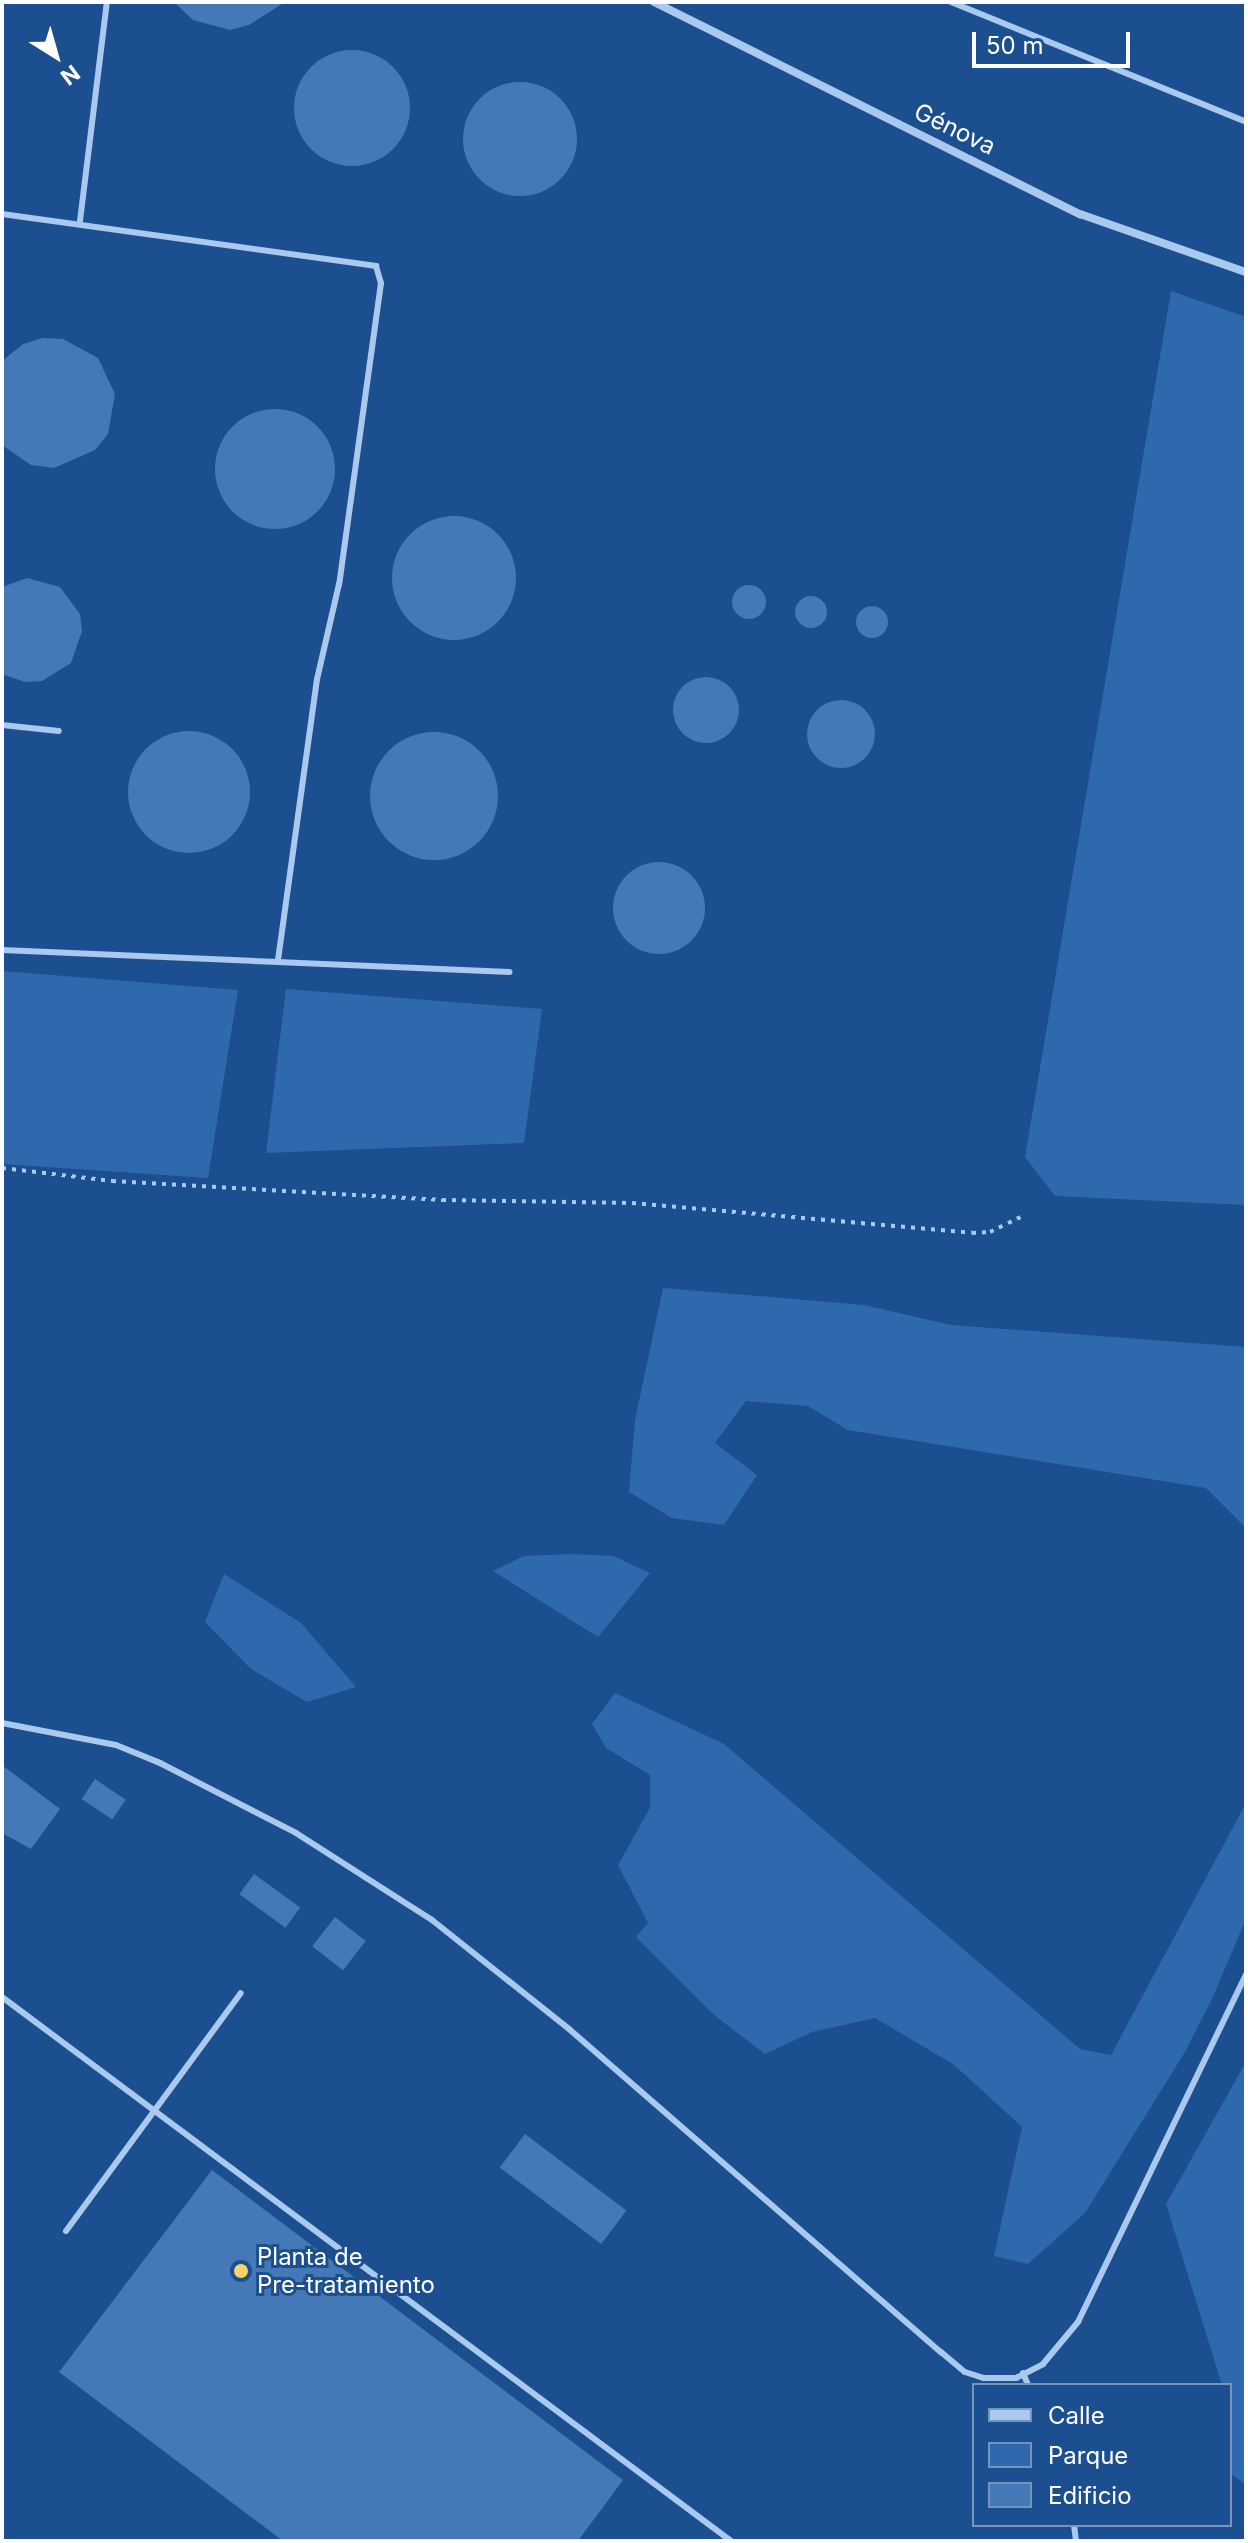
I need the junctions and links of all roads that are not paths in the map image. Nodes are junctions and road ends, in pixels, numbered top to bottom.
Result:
1 (107, 2) edge
2 (654, 2) edge
3 (951, 2) edge
4 (1246, 122) edge
5 (2, 214) edge
6 (80, 221) junction
7 (1246, 272) edge
8 (2, 725) edge
9 (59, 731) dead end
10 (2, 950) edge
11 (278, 959) junction
12 (510, 972) dead end
13 (2, 1723) edge
14 (1246, 1975) edge
15 (241, 1993) dead end
16 (2, 1997) edge
17 (155, 2110) junction
18 (66, 2231) dead end
19 (1023, 2373) junction
20 (1027, 2383) edge
21 (731, 2541) edge

1 - 6 lane
2 - 7 street, Génova
3 - 4 lane
5 - 6 lane
6 - 11 lane
8 - 9 lane
10 - 11 lane
11 - 12 lane
13 - 19 lane
14 - 19 lane
15 - 17 lane
16 - 17 lane
17 - 18 lane
17 - 21 lane
19 - 20 lane

